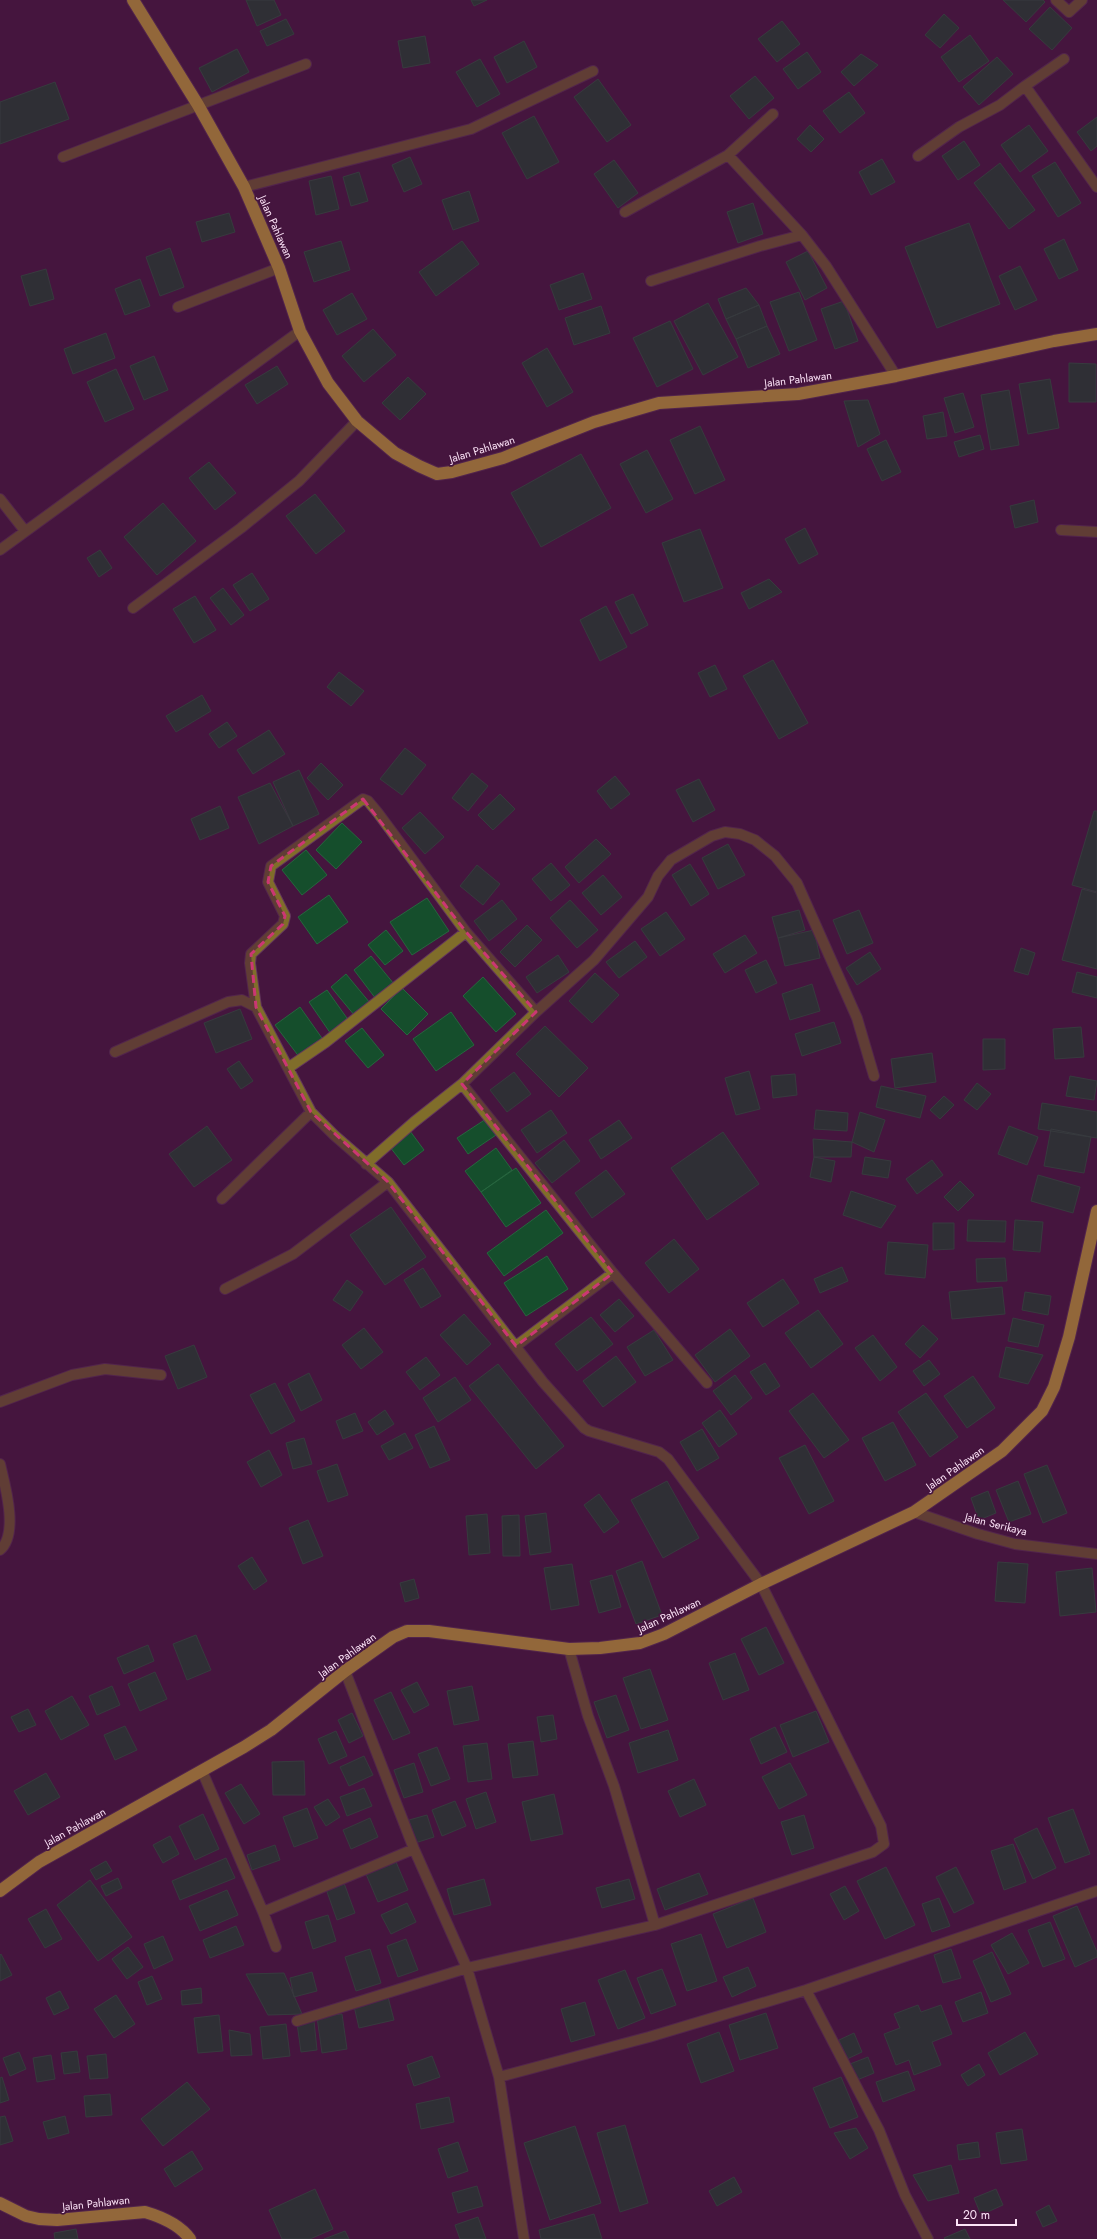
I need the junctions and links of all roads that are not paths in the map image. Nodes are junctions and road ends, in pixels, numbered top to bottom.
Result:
1 (133, 0) edge
2 (1056, 0) edge
3 (1082, 0) edge
4 (1064, 58) dead end
5 (306, 64) dead end
6 (593, 71) dead end
7 (1025, 86) junction
8 (198, 105) junction
9 (773, 114) dead end
10 (728, 155) junction
11 (918, 156) dead end
12 (63, 157) dead end
13 (244, 187) junction
14 (1097, 187) edge
15 (625, 212) dead end
16 (802, 235) junction
17 (279, 268) junction
18 (651, 281) dead end
19 (178, 306) dead end
20 (300, 332) junction
21 (1097, 334) edge
22 (896, 376) junction
23 (357, 421) junction
24 (0, 499) edge
25 (1061, 530) dead end
26 (25, 531) junction
27 (1097, 532) edge
28 (0, 550) edge
29 (134, 608) dead end
30 (466, 932) junction
31 (256, 1007) junction
32 (536, 1012) junction
33 (115, 1052) dead end
34 (288, 1068) junction
35 (874, 1076) dead end
36 (462, 1084) junction
37 (311, 1112) junction
38 (366, 1164) junction
39 (388, 1182) junction
40 (222, 1199) dead end
41 (1097, 1211) edge
42 (613, 1274) junction
43 (225, 1290) dead end
44 (516, 1346) junction
45 (161, 1375) dead end
46 (707, 1383) dead end
47 (0, 1402) edge
48 (0, 1464) edge
49 (914, 1512) junction
50 (0, 1550) edge
51 (1097, 1554) edge
52 (761, 1584) junction
53 (569, 1649) junction
54 (345, 1671) junction
55 (202, 1771) junction
56 (414, 1849) junction
57 (0, 1891) edge
58 (1097, 1891) edge
59 (263, 1912) junction
60 (655, 1925) junction
61 (276, 1947) dead end
62 (468, 1968) junction
63 (806, 1990) junction
64 (297, 2021) dead end
65 (499, 2078) junction
66 (0, 2203) edge
67 (190, 2239) edge
68 (524, 2239) edge
69 (928, 2239) edge

1 - 8 highway, Jalan Pahlawan
2 - 3 street
4 - 7 street
5 - 8 street
6 - 13 street
7 - 11 street
7 - 14 street
8 - 12 street
8 - 13 highway, Jalan Pahlawan
9 - 10 street
10 - 15 street
10 - 16 street
13 - 17 highway, Jalan Pahlawan
16 - 18 street
16 - 22 street
17 - 19 street
17 - 20 highway, Jalan Pahlawan
20 - 23 highway, Jalan Pahlawan
20 - 26 street
21 - 22 highway, Jalan Pahlawan
22 - 23 highway, Jalan Pahlawan
23 - 29 street
24 - 26 street
25 - 27 street
26 - 28 street
30 - 31 street
30 - 32 street
30 - 34 street
31 - 33 street
31 - 34 street
32 - 35 street
32 - 36 street
34 - 37 street
36 - 38 street
36 - 42 street
37 - 38 street
37 - 40 street
38 - 39 street
39 - 43 street
39 - 44 street
41 - 49 highway, Jalan Pahlawan
42 - 44 street
42 - 46 street
44 - 52 street
45 - 47 street
48 - 50 street
49 - 51 street, Jalan Serikaya
49 - 52 highway, Jalan Pahlawan
52 - 53 highway, Jalan Pahlawan
52 - 60 street
53 - 54 highway, Jalan Pahlawan
53 - 60 street
54 - 55 highway, Jalan Pahlawan
54 - 56 street
55 - 57 highway, Jalan Pahlawan
55 - 59 street
56 - 59 street
56 - 62 street
58 - 63 street
59 - 61 street
60 - 62 street
62 - 64 street
62 - 65 street
63 - 65 street
63 - 69 street
65 - 68 street
66 - 67 highway, Jalan Pahlawan

